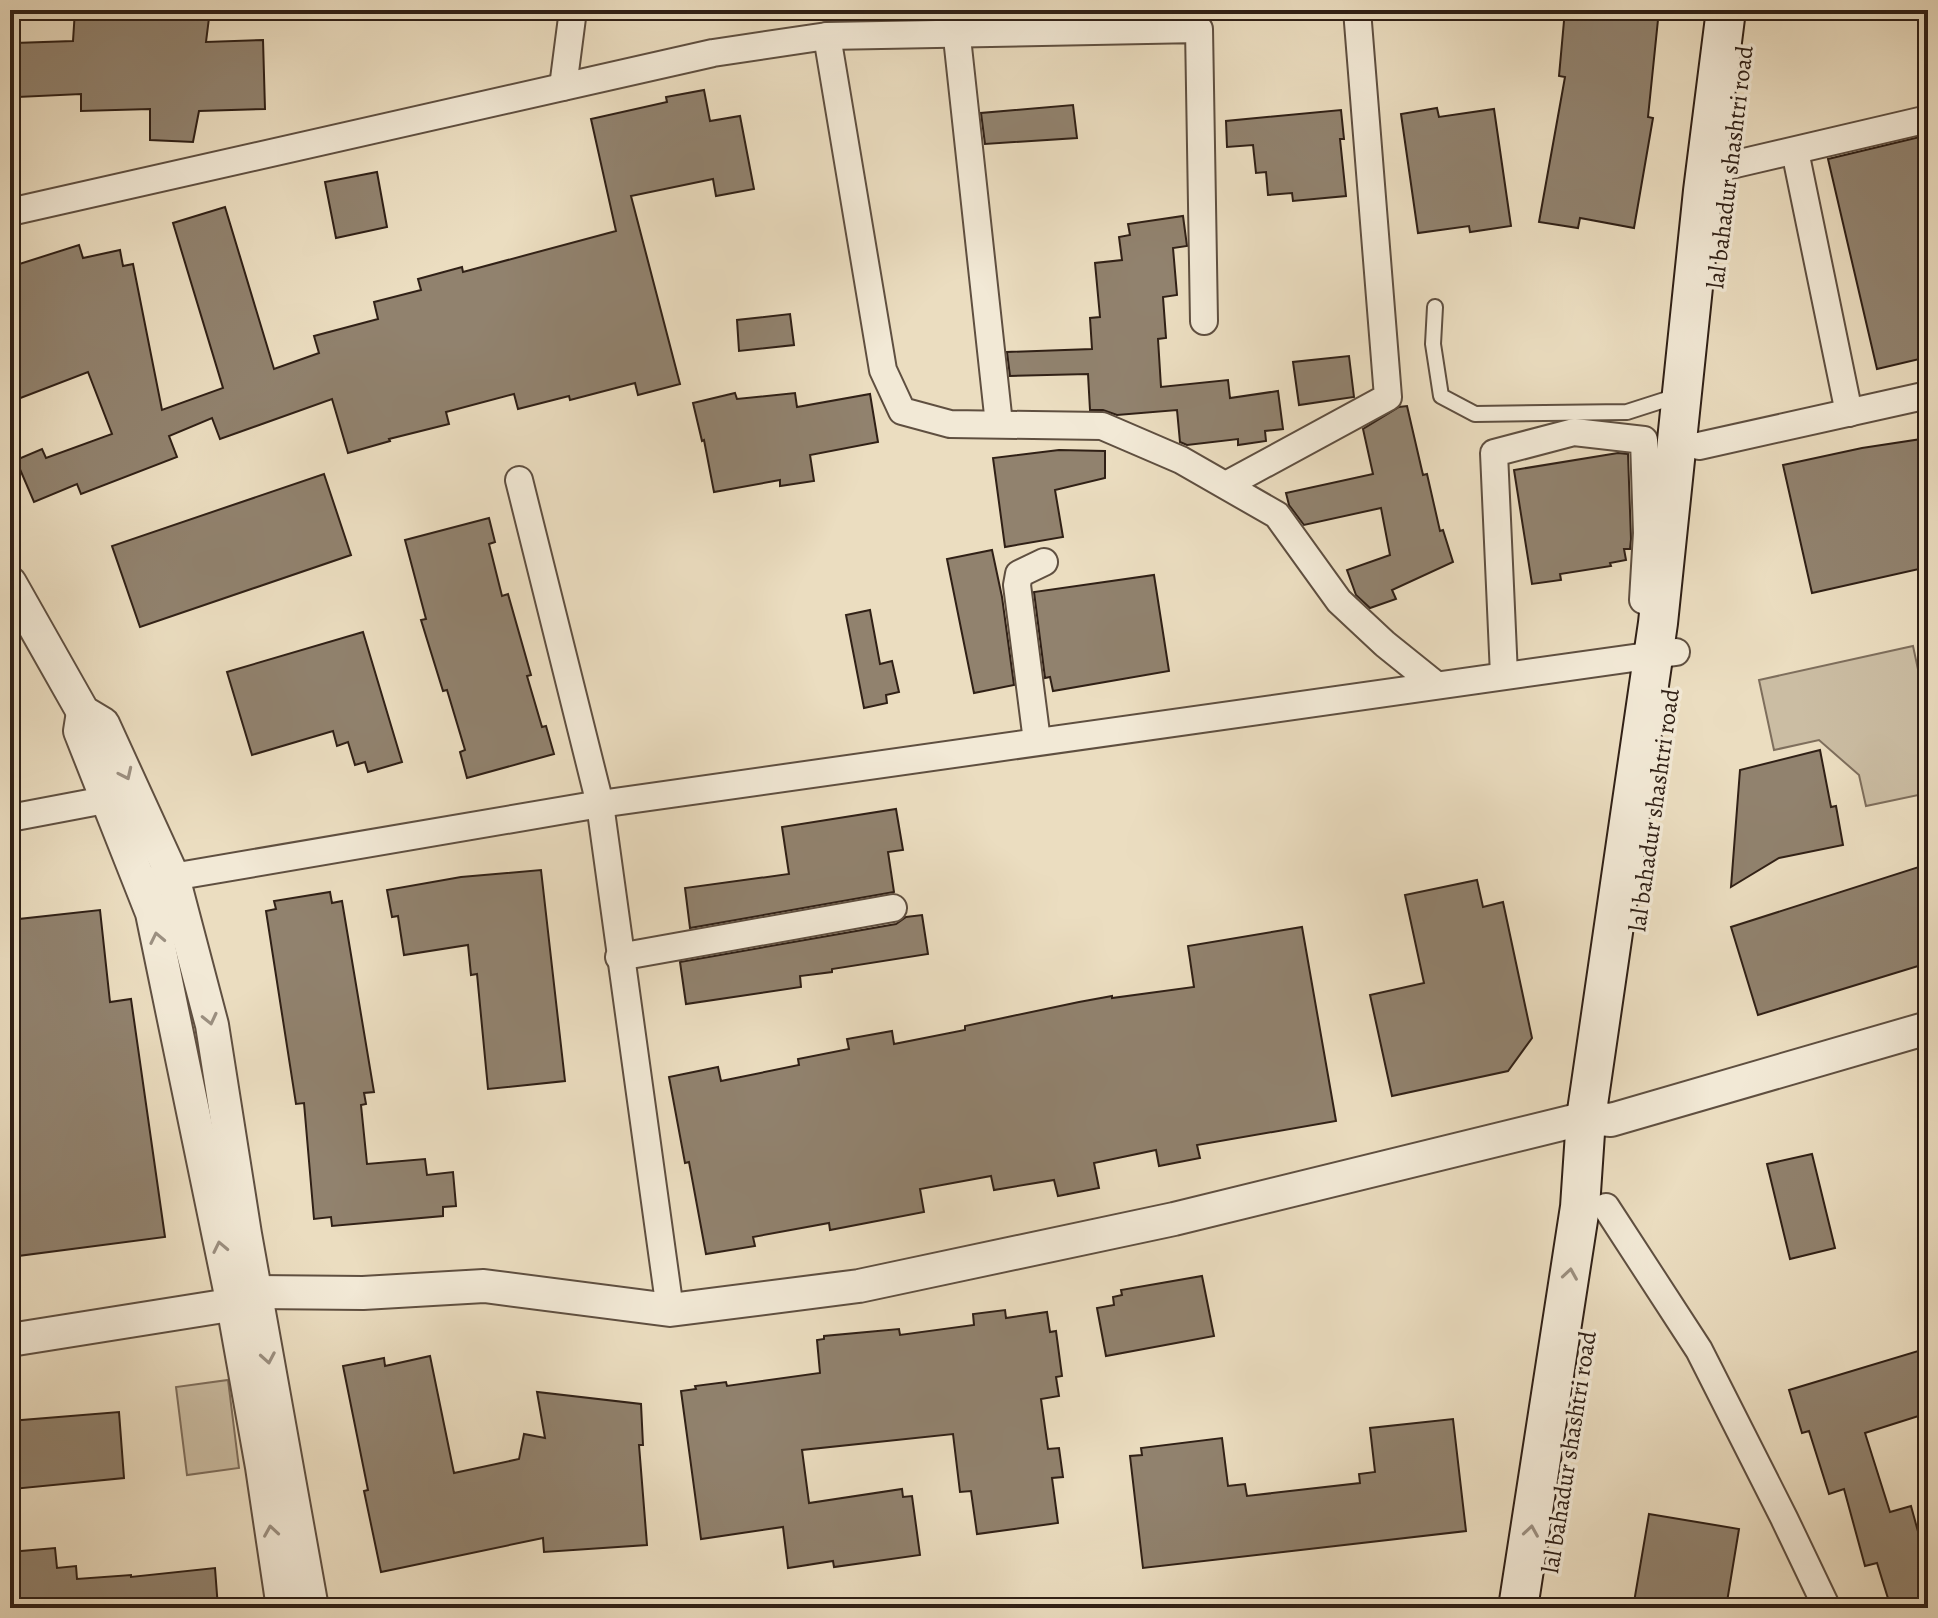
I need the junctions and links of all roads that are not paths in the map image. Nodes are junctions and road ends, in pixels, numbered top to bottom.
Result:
1 (573, 10) edge
2 (1357, 10) edge
3 (1726, 10) edge
4 (1749, 10) edge
5 (1199, 19) edge
6 (1087, 20) edge
7 (955, 21) edge
8 (862, 22) edge
9 (827, 36) junction
10 (563, 87) junction
11 (1928, 119) edge
12 (1795, 151) junction
13 (1727, 166) junction
14 (10, 212) edge
15 (1435, 307) dead end
16 (1204, 321) dead end
17 (1681, 395) junction
18 (1928, 395) edge
19 (1849, 413) junction
20 (999, 424) junction
21 (1699, 446) junction
22 (519, 480) dead end
23 (1226, 485) junction
24 (1044, 562) dead end
25 (10, 583) edge
26 (1656, 654) junction
27 (1504, 675) junction
28 (1436, 685) junction
29 (83, 712) junction
30 (1037, 741) junction
31 (105, 800) junction
32 (600, 804) junction
33 (10, 818) edge
34 (173, 877) junction
35 (140, 883) junction
36 (893, 908) dead end
37 (619, 957) junction
38 (1928, 1028) edge
39 (1598, 1119) junction
40 (1606, 1207) junction
41 (246, 1293) junction
42 (670, 1310) junction
43 (10, 1321) edge
44 (10, 1340) edge
45 (283, 1608) edge
46 (312, 1608) edge
47 (1518, 1608) edge
48 (1545, 1608) edge
49 (1827, 1608) edge

1 - 10 street
2 - 23 street
3 - 17 main road
4 - 13 main road, lal bahadur shashtri road
5 - 6 street
5 - 16 street
6 - 7 street
7 - 8 street
7 - 20 street
8 - 9 street
9 - 10 street
9 - 20 street
10 - 14 street
11 - 12 street
12 - 13 street
12 - 19 street
13 - 21 main road, lal bahadur shashtri road
15 - 17 lane
17 - 26 main road
18 - 19 street
19 - 21 street
20 - 23 street
21 - 26 main road, lal bahadur shashtri road
22 - 32 street
23 - 28 street
24 - 30 street
25 - 29 street
26 - 27 street
26 - 27 street
26 - 39 main road, lal bahadur shashtri road
27 - 28 street
28 - 30 street
29 - 31 street
29 -> 34 street
30 - 32 street
31 - 33 street
31 - 35 street
32 - 34 street
32 - 37 street
34 - 35 street
34 -> 41 street
41 -> 35 street
36 - 37 street
37 - 42 street
38 - 39 street
39 - 40 main road, lal bahadur shashtri road
39 - 42 street
47 -> 39 main road
40 - 48 main road, lal bahadur shashtri road
40 - 49 street
41 - 42 street
41 - 43 street
41 - 44 street
45 -> 41 street
41 -> 46 street

